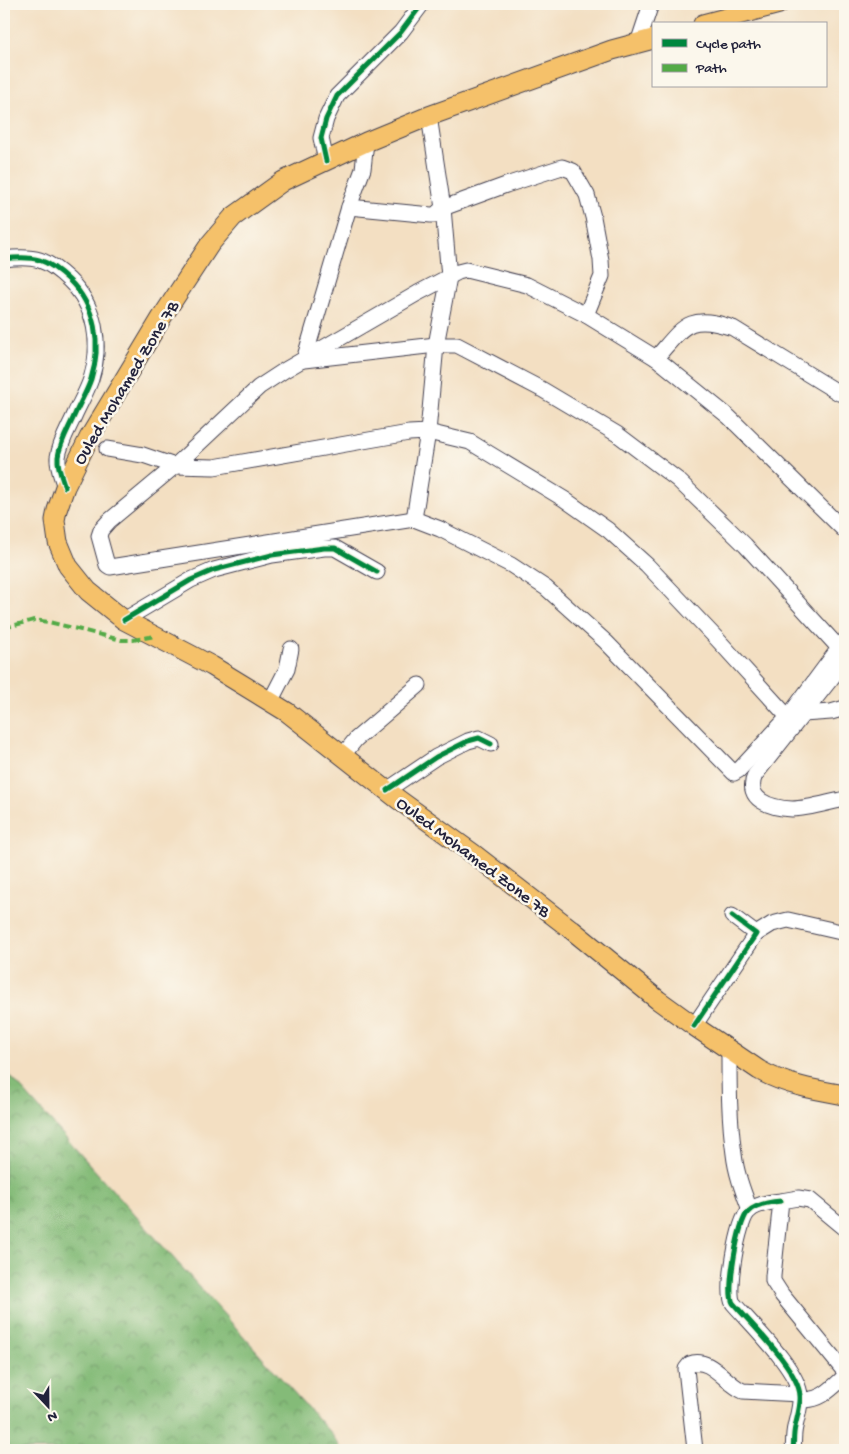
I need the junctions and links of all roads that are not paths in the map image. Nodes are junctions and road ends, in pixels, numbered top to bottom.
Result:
1 (422, 4) edge
2 (651, 4) edge
3 (779, 4) edge
4 (711, 22) edge
5 (645, 41) edge
6 (429, 116) junction
7 (366, 142) junction
8 (326, 161) junction
9 (350, 207) junction
10 (443, 208) junction
11 (4, 258) edge
12 (449, 277) junction
13 (586, 314) junction
14 (436, 345) junction
15 (656, 358) junction
16 (304, 360) junction
17 (845, 394) edge
18 (428, 432) junction
19 (108, 449) dead end
20 (175, 466) junction
21 (65, 487) junction
22 (414, 519) junction
23 (845, 531) edge
24 (377, 572) dead end
25 (124, 620) junction
26 (291, 649) dead end
27 (843, 650) edge
28 (419, 685) dead end
29 (270, 702) junction
30 (845, 708) edge
31 (795, 716) junction
32 (491, 744) dead end
33 (343, 755) junction
34 (387, 790) junction
35 (845, 799) edge
36 (732, 916) dead end
37 (845, 933) edge
38 (756, 934) junction
39 (694, 1026) junction
40 (729, 1050) junction
41 (845, 1096) edge
42 (781, 1201) junction
43 (750, 1210) junction
44 (845, 1228) edge
45 (845, 1372) edge
46 (845, 1376) edge
47 (801, 1396) junction
48 (695, 1450) edge
49 (793, 1450) edge

1 - 8 street
2 - 5 street
3 - 4 main road
5 - 6 main road, Ouled Mohamed Zone 7B
6 - 7 main road, Ouled Mohamed Zone 7B
6 - 10 street
7 - 8 main road, Ouled Mohamed Zone 7B
7 - 9 street
8 - 21 main road, Ouled Mohamed Zone 7B
9 - 10 street
9 - 16 street
10 - 12 street
10 - 13 street
11 - 21 street
12 - 13 street
12 - 14 street
12 - 16 street
13 - 15 street
14 - 16 street
14 - 18 street
14 - 27 street
15 - 17 street
15 - 23 street
16 - 20 street
18 - 20 street
18 - 22 street
18 - 31 street
19 - 20 street
20 - 22 street
21 - 25 main road, Ouled Mohamed Zone 7B
22 - 31 street
24 - 25 street
25 - 29 main road, Ouled Mohamed Zone 7B
26 - 29 street
27 - 31 street
28 - 33 street
29 - 33 main road, Ouled Mohamed Zone 7B
30 - 31 street
31 - 35 street
32 - 34 street
33 - 34 main road, Ouled Mohamed Zone 7B
34 - 39 main road, Ouled Mohamed Zone 7B
36 - 38 street
37 - 38 street
38 - 39 street
39 - 40 main road, Ouled Mohamed Zone 7B
40 - 41 main road, Ouled Mohamed Zone 7B
40 - 43 street
42 - 43 street
42 - 44 street
42 - 45 street
43 - 47 street
46 - 47 street
47 - 48 street
47 - 49 street

